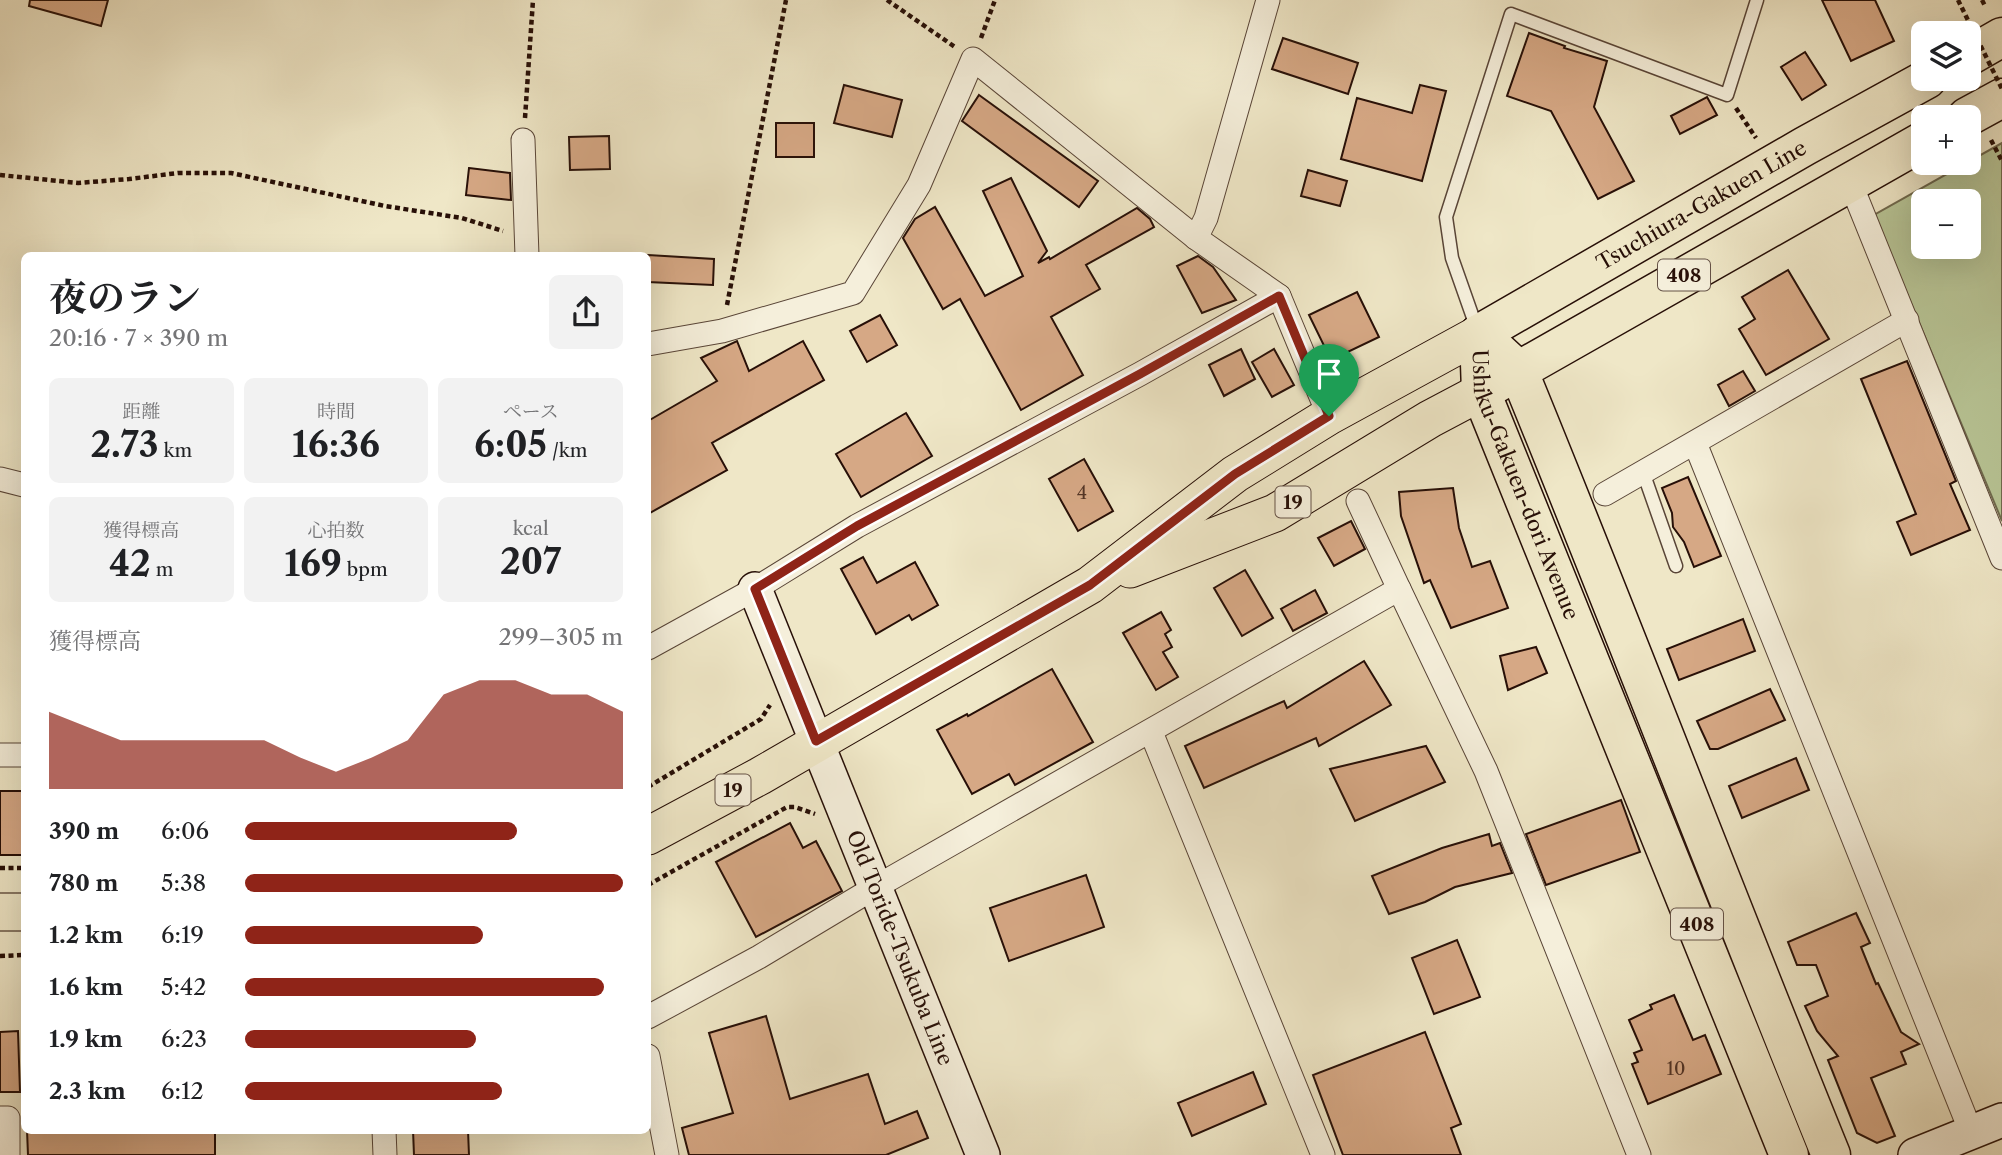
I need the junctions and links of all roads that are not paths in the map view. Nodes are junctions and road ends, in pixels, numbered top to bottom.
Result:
1 (1268, 0) edge
2 (1757, 0) edge
3 (1993, 21) edge
4 (1981, 38) edge
5 (1911, 88) edge
6 (2002, 98) edge
7 (1981, 124) edge
8 (523, 141) road end
9 (1911, 148) edge
10 (1850, 182) junction
11 (1196, 237) junction
12 (527, 247) edge
13 (1279, 296) junction
14 (1907, 320) junction
15 (1479, 334) junction
16 (651, 343) edge
17 (1518, 370) junction
18 (1481, 392) junction
19 (1329, 416) junction
20 (1695, 443) junction
21 (1643, 472) junction
22 (0, 479) edge
23 (21, 484) edge
24 (1605, 494) dead end
25 (1358, 502) dead end
26 (2002, 558) edge
27 (1676, 566) dead end
28 (1090, 585) junction
29 (755, 589) junction
30 (1399, 589) junction
31 (651, 646) edge
32 (1151, 732) junction
33 (816, 741) junction
34 (0, 755) edge
35 (21, 755) edge
36 (651, 834) edge
37 (874, 888) junction
38 (0, 912) edge
39 (21, 912) edge
40 (651, 1015) edge
41 (651, 1072) edge
42 (0, 1118) edge
43 (2002, 1120) edge
44 (1971, 1132) junction
45 (384, 1134) edge
46 (8, 1155) edge
47 (385, 1155) edge
48 (667, 1155) edge
49 (983, 1155) edge
50 (1323, 1155) edge
51 (1639, 1155) edge
52 (1790, 1155) edge
53 (1831, 1155) edge
54 (1915, 1155) edge

1 - 11 street
2 - 15 lane
3 - 4 highway
5 - 15 highway, Tsuchiura-Gakuen Line / 408
6 - 7 highway
8 - 12 street
9 - 10 highway, 408
10 - 14 street
10 - 17 highway, 408
11 - 13 street
11 - 16 street
13 - 19 street
13 - 29 street
14 - 20 street
14 - 26 street
15 - 17 highway, Ushiku-Gakuen-dori Avenue / 408
15 - 18 highway, Ushiku-Gakuen-dori Avenue / 408
15 - 19 main road, 19
17 - 18 highway, 408
17 - 53 highway, Ushiku-Gakuen-dori Avenue / 408
18 - 28 main road, 19
18 - 52 highway, Ushiku-Gakuen-dori Avenue / 408
19 - 28 main road, 19
20 - 21 street
20 - 44 street
21 - 24 street
21 - 27 lane
22 - 23 street
25 - 30 street
28 - 33 main road, 19
29 - 31 street
29 - 33 street, Old Toride-Tsukuba Line
30 - 32 street
30 - 51 street
32 - 37 street
32 - 50 street
33 - 36 main road, 19
33 - 37 street, Old Toride-Tsukuba Line
34 - 35 street
37 - 40 street
37 - 49 street, Old Toride-Tsukuba Line
38 - 39 main road
41 - 48 street
42 - 46 street
43 - 44 street
44 - 54 street
45 - 47 street

